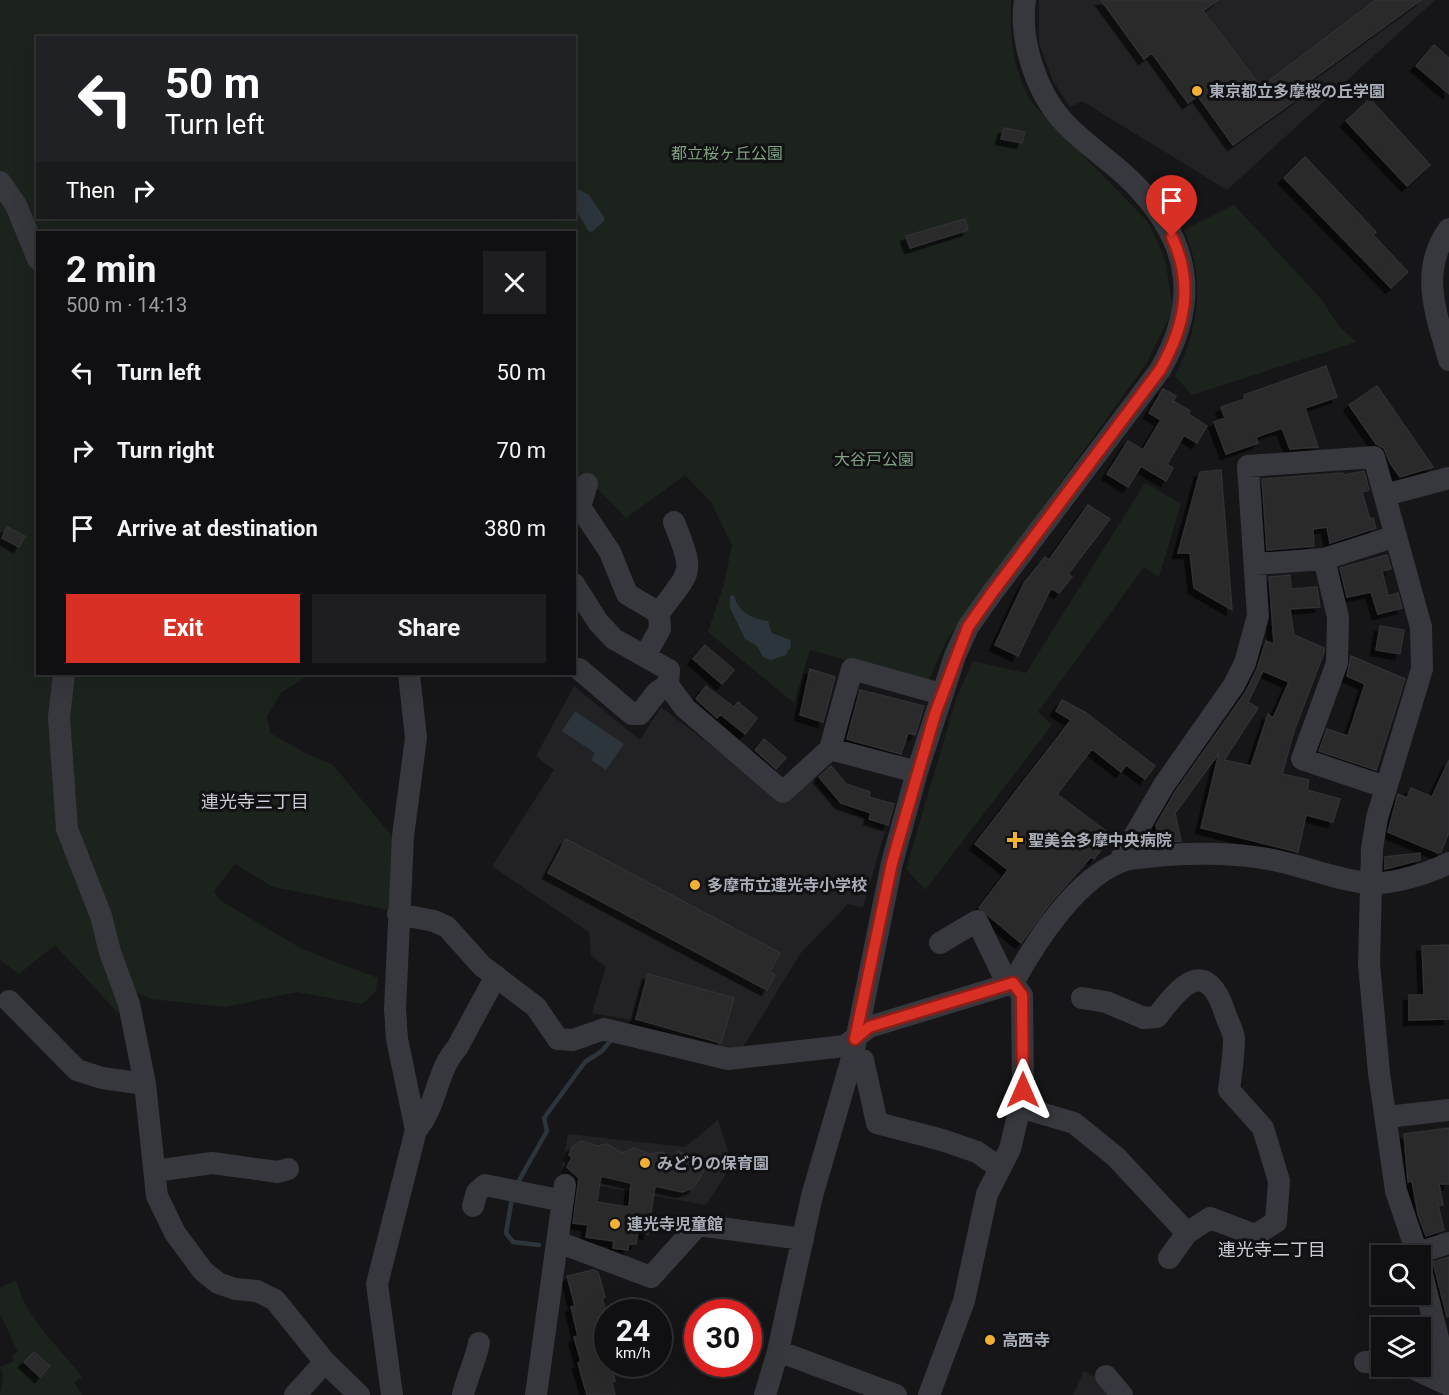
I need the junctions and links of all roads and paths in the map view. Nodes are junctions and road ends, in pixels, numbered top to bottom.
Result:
1 (1025, 0) edge
2 (0, 182) edge
3 (1449, 229) edge
4 (36, 254) edge
5 (1449, 360) edge
6 (1449, 478) edge
7 (587, 484) dead end
8 (1385, 495) junction
9 (577, 511) edge
10 (674, 522) dead end
11 (1396, 536) junction
12 (1324, 559) junction
13 (1255, 564) junction
14 (576, 587) edge
15 (659, 613) junction
16 (645, 656) junction
17 (579, 669) dead end
18 (64, 675) edge
19 (409, 675) edge
20 (668, 685) junction
21 (941, 694) junction
22 (830, 748) junction
23 (917, 772) junction
24 (1385, 787) junction
25 (1119, 862) junction
26 (1449, 863) edge
27 (1371, 883) junction
28 (398, 914) junction
29 (940, 943) dead end
30 (496, 976) junction
31 (1011, 984) junction
32 (1082, 998) dead end
33 (8, 1007) edge
34 (854, 1047) junction
35 (145, 1084) junction
36 (1020, 1107) junction
37 (1449, 1110) edge
38 (1387, 1117) junction
39 (416, 1130) junction
40 (1000, 1168) junction
41 (288, 1169) dead end
42 (155, 1171) junction
43 (473, 1206) dead end
44 (1187, 1233) junction
45 (803, 1239) junction
46 (558, 1242) junction
47 (1449, 1244) edge
48 (1414, 1245) edge
49 (1431, 1252) edge
50 (1169, 1258) dead end
51 (1431, 1305) edge
52 (478, 1343) dead end
53 (778, 1351) junction
54 (325, 1362) junction
55 (1431, 1369) edge
56 (1448, 1372) edge
57 (1106, 1376) dead end
58 (295, 1395) edge
59 (359, 1395) edge
60 (392, 1395) edge
61 (463, 1395) edge
62 (536, 1395) edge
63 (765, 1395) edge
64 (896, 1395) edge
65 (929, 1395) edge
66 (1122, 1395) edge

1 - 21 street
2 - 4 street
3 - 5 street
6 - 8 street
7 - 9 street
8 - 11 street
8 - 13 street
9 - 15 street
10 - 15 street
11 - 12 street
11 - 24 street
12 - 13 street
12 - 24 street
13 - 25 street
14 - 16 street
15 - 16 street
16 - 20 street
17 - 20 street
18 - 35 street
19 - 28 street
20 - 22 street
21 - 22 street
21 - 23 street
22 - 23 street
23 - 34 street
24 - 27 street
25 - 27 street
25 - 31 street
26 - 27 street
27 - 38 street
28 - 30 street
28 - 39 street
29 - 31 street
30 - 34 street
30 - 39 street
31 - 34 street
31 - 36 street
32 - 44 street
33 - 35 street
34 - 40 street
34 - 45 street
35 - 42 street
36 - 40 street
36 - 44 street
37 - 38 street
38 - 48 street
39 - 60 street
40 - 65 street
41 - 42 street
42 - 54 street
43 - 46 street
44 - 50 street
45 - 46 street
45 - 53 street
46 - 62 street
47 - 49 street
51 - 56 street
52 - 61 street
53 - 63 street
53 - 64 street
54 - 58 street
54 - 59 street
55 - 56 street
57 - 66 street

